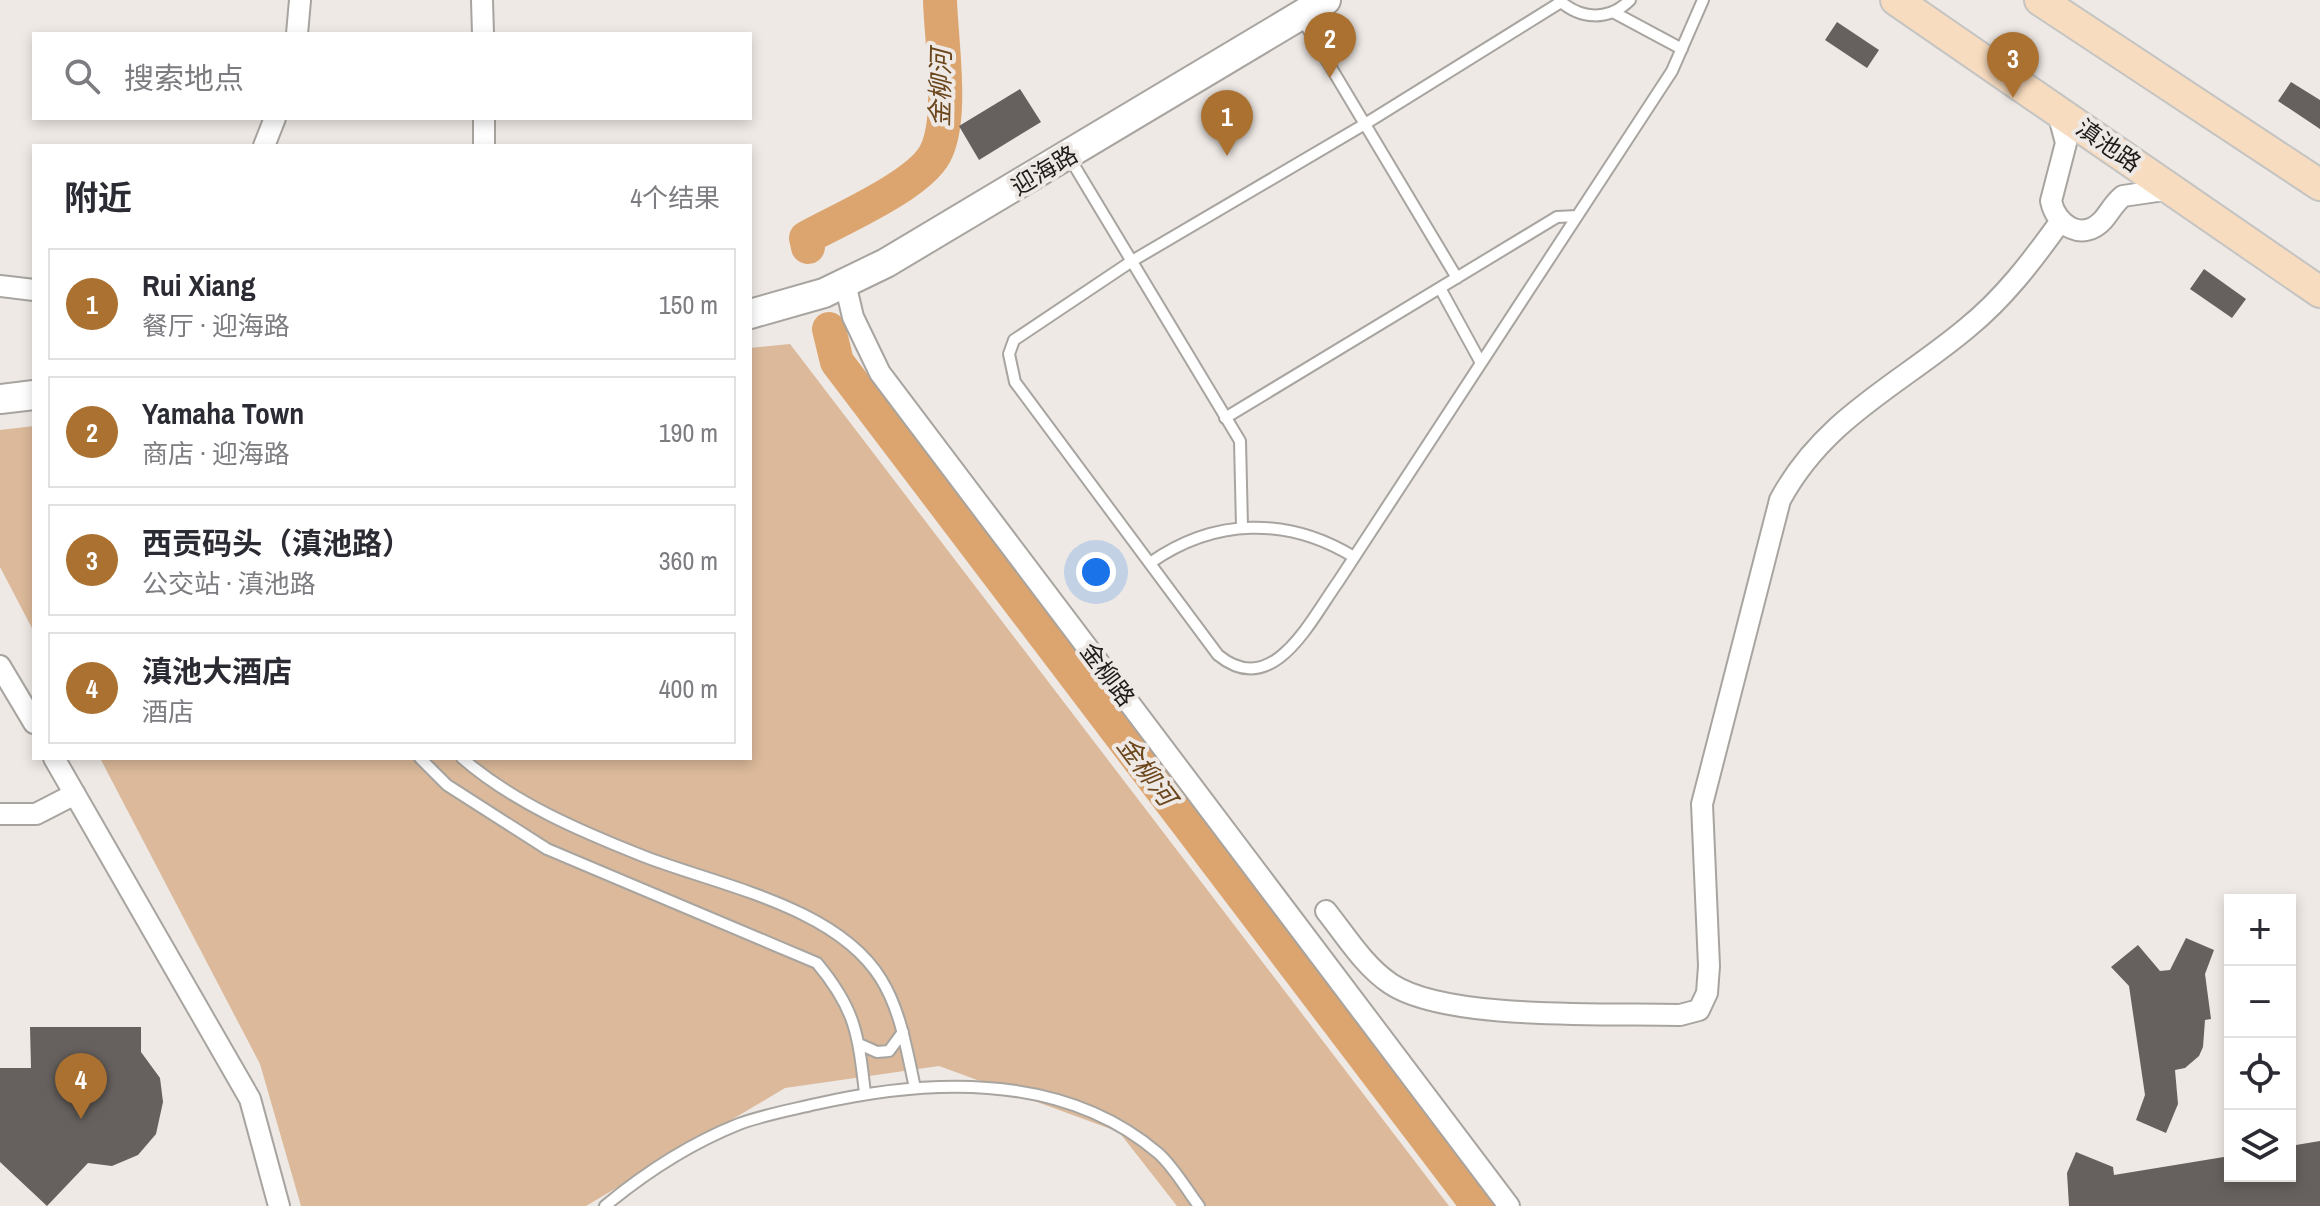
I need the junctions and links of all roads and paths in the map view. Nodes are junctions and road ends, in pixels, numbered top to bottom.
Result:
1 (300, 0) edge
2 (482, 0) edge
3 (1326, 0) edge
4 (1630, 0) edge
5 (1703, 0) edge
6 (1896, 0) edge
7 (2040, 0) edge
8 (1560, 1) edge
9 (1613, 12) junction
10 (1300, 16) junction
11 (297, 32) edge
12 (483, 32) edge
13 (1682, 49) junction
14 (2057, 109) junction
15 (274, 120) edge
16 (484, 120) edge
17 (1365, 124) junction
18 (265, 144) edge
19 (484, 144) edge
20 (1068, 155) junction
21 (2320, 185) edge
22 (2174, 189) junction
23 (1577, 216) junction
24 (2060, 222) junction
25 (1132, 261) junction
26 (1457, 278) junction
27 (845, 283) junction
28 (0, 286) edge
29 (1440, 288) junction
30 (32, 290) edge
31 (2320, 292) edge
32 (752, 313) edge
33 (1481, 363) junction
34 (32, 395) edge
35 (0, 399) edge
36 (1225, 418) junction
37 (1242, 527) junction
38 (1354, 557) junction
39 (1150, 563) junction
40 (0, 666) edge
41 (32, 720) edge
42 (55, 760) edge
43 (422, 760) edge
44 (465, 760) edge
45 (75, 794) junction
46 (0, 814) edge
47 (1326, 911) dead end
48 (903, 1032) junction
49 (859, 1044) junction
50 (915, 1088) junction
51 (865, 1093) junction
52 (279, 1206) edge
53 (605, 1206) edge
54 (1199, 1206) edge
55 (1509, 1206) edge

1 - 11 street
2 - 12 street
3 - 10 street, 迎海路
4 - 9 lane
5 - 13 lane
6 - 14 main road, 滇池路
7 - 21 main road
8 - 9 lane
8 - 17 lane
9 - 13 lane
10 - 17 lane
10 - 20 street, 迎海路
13 - 23 lane
14 - 22 main road, 滇池路
14 - 24 street
15 - 18 street
16 - 19 street
17 - 25 lane
17 - 26 lane
20 - 25 lane
20 - 27 street, 迎海路
22 - 24 street
22 - 31 main road, 滇池路
23 - 26 lane
23 - 33 lane
24 - 47 street
25 - 36 lane
25 - 39 lane
26 - 29 lane
27 - 32 street, 迎海路
27 - 55 street, 金柳路
28 - 30 street
29 - 33 lane
29 - 36 lane
33 - 38 lane
34 - 35 street
36 - 37 lane
37 - 38 lane
37 - 39 lane
38 - 39 lane
40 - 41 street
42 - 45 street
43 - 49 lane
44 - 48 lane
45 - 46 street
45 - 52 street
48 - 49 lane
48 - 50 lane
49 - 51 lane
50 - 51 lane
50 - 54 lane
51 - 53 lane

